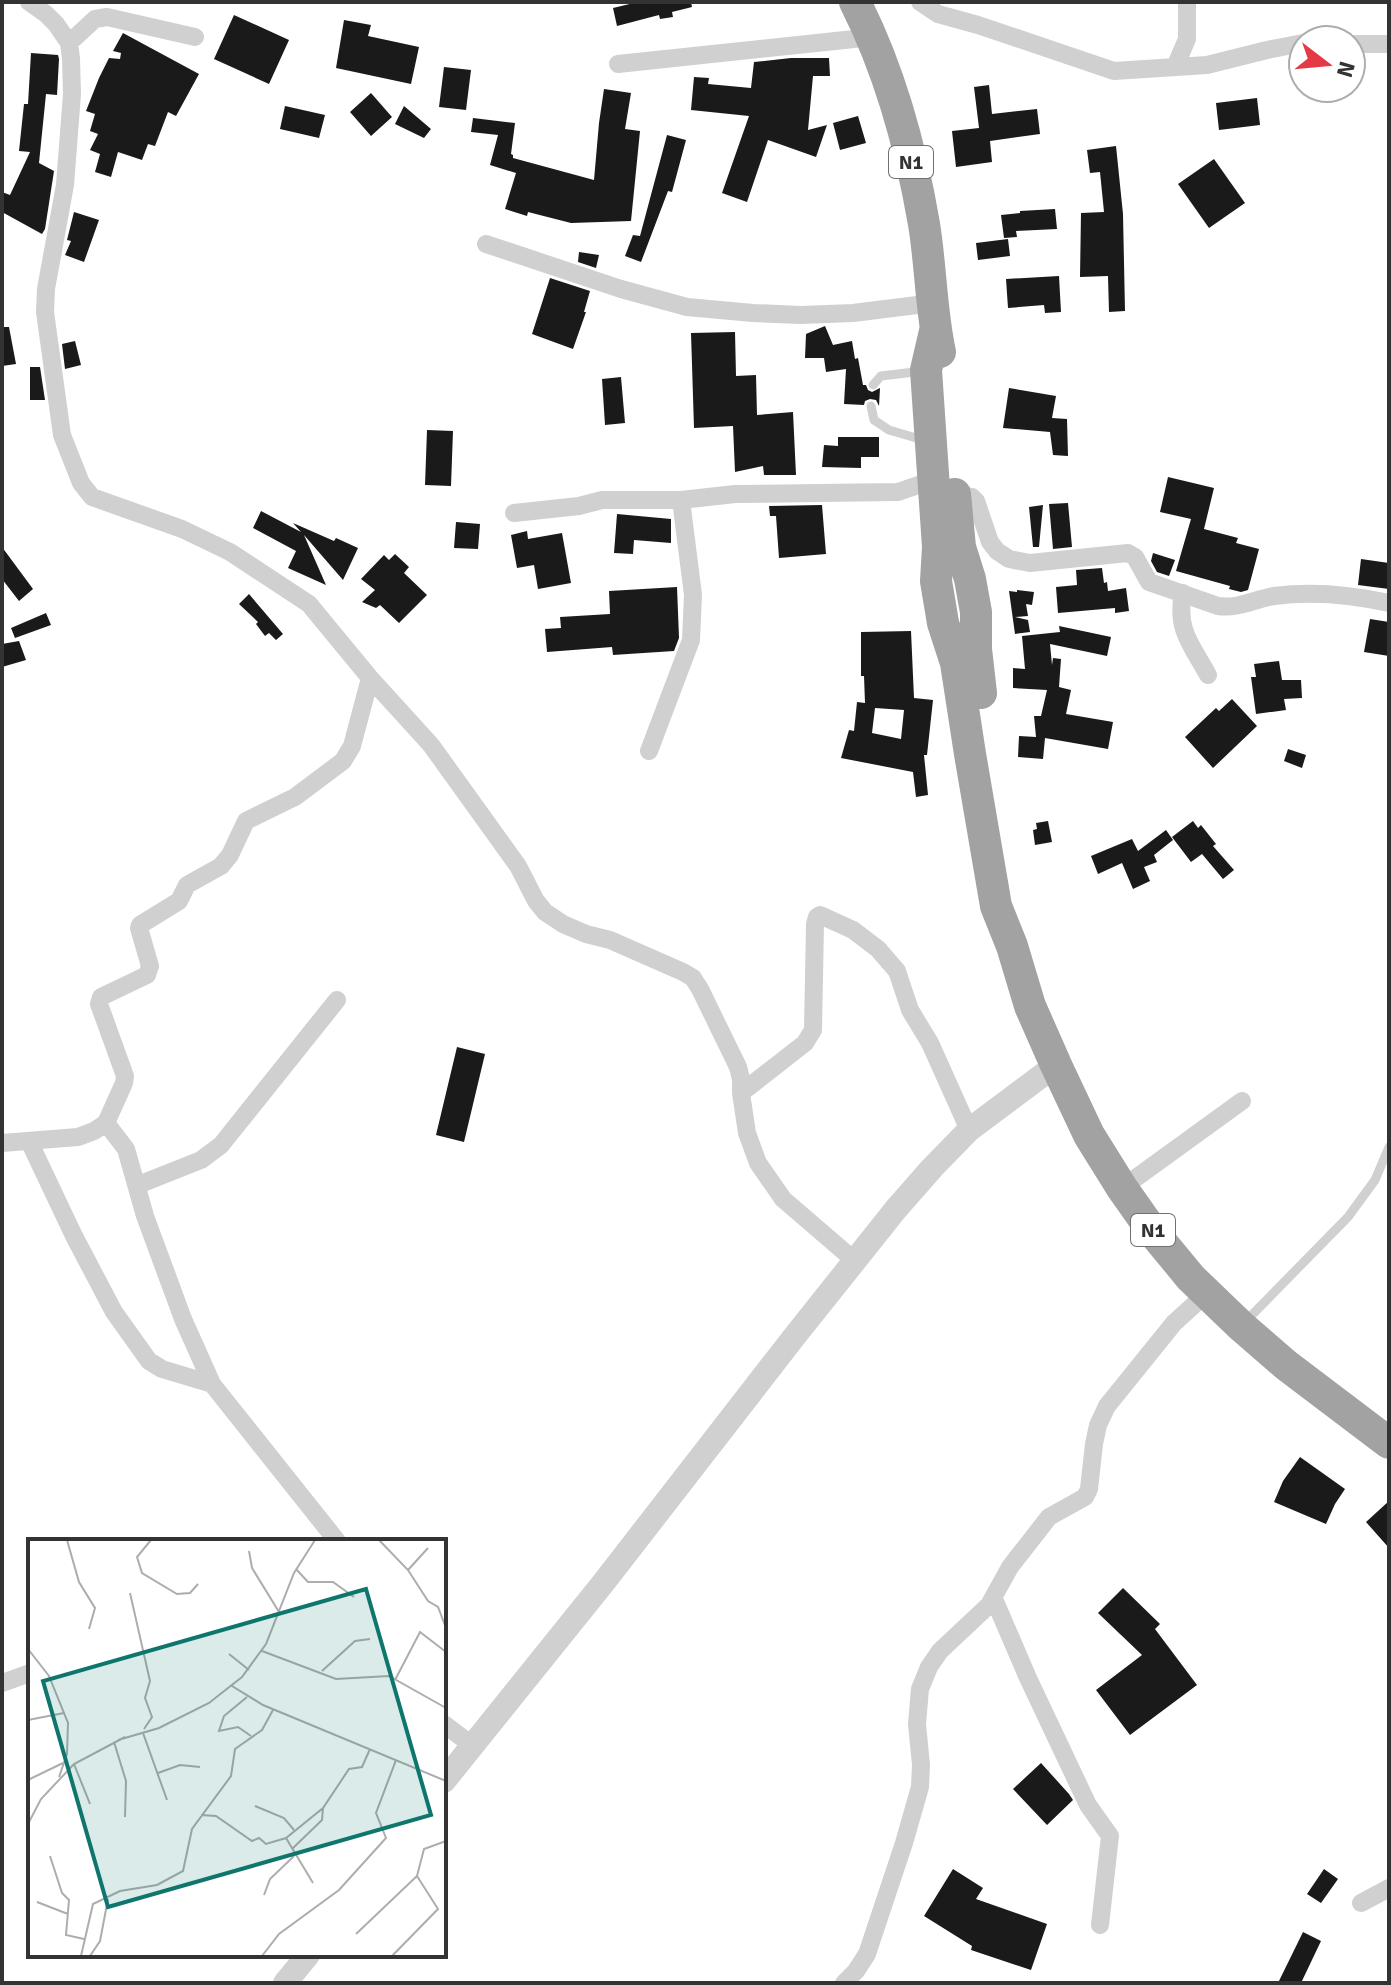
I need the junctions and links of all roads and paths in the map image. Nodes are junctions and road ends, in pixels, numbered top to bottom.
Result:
1 (29, 2) edge
2 (855, 2) edge
3 (920, 2) edge
4 (1187, 2) edge
5 (47, 8) edge
6 (195, 37) dead end
7 (873, 37) junction
8 (69, 43) junction
9 (1367, 44) edge
10 (1389, 44) edge
11 (1287, 46) edge
12 (618, 64) dead end
13 (1175, 67) junction
14 (486, 244) dead end
15 (934, 317) junction
16 (926, 370) junction
17 (873, 385) dead end
18 (871, 406) dead end
19 (932, 442) junction
20 (944, 488) junction
21 (681, 500) junction
22 (514, 513) dead end
23 (1183, 593) junction
24 (1389, 603) edge
25 (1208, 675) dead end
26 (370, 678) junction
27 (649, 751) dead end
28 (337, 1000) dead end
29 (1056, 1065) junction
30 (741, 1093) junction
31 (1242, 1101) dead end
32 (106, 1123) junction
33 (969, 1130) junction
34 (29, 1141) junction
35 (2, 1143) edge
36 (1389, 1147) edge
37 (138, 1185) junction
38 (1122, 1188) junction
39 (855, 1261) junction
40 (1207, 1293) junction
41 (1241, 1326) junction
42 (212, 1384) junction
43 (1389, 1443) edge
44 (335, 1539) edge
45 (994, 1599) junction
46 (28, 1674) edge
47 (2, 1683) edge
48 (446, 1726) edge
49 (473, 1746) junction
50 (446, 1779) edge
51 (1389, 1888) edge
52 (1361, 1903) dead end
53 (1100, 1925) dead end
54 (306, 1957) edge
55 (285, 1983) edge
56 (844, 1983) edge

1 - 5 street
2 - 7 highway, N1
3 - 13 street
4 - 13 street
5 - 8 street
6 - 8 street
7 - 12 street
7 - 15 highway, N1
8 - 26 street
9 - 10 street
11 - 13 street
14 - 15 street
15 - 16 highway, N1
15 - 20 highway, N1
16 - 17 lane
16 - 19 highway, N1
18 - 19 lane
19 - 20 highway, N1
20 - 21 street
20 - 23 street
20 - 29 highway, N1
21 - 22 street
21 - 27 street
23 - 24 street
23 - 25 street
26 - 30 street
26 - 32 street
28 - 37 street
29 - 33 street
29 - 38 highway, N1
30 - 33 street
30 - 39 street
31 - 38 street
32 - 34 street
32 - 37 street
33 - 39 street
34 - 35 street
34 - 42 street
36 - 41 lane
37 - 42 street
38 - 40 highway, N1
39 - 49 street
40 - 41 highway, N1
40 - 45 street
41 - 43 highway, N1
42 - 44 street
45 - 53 street
45 - 56 street
46 - 47 street
48 - 49 street
49 - 50 street
51 - 52 street
54 - 55 street

